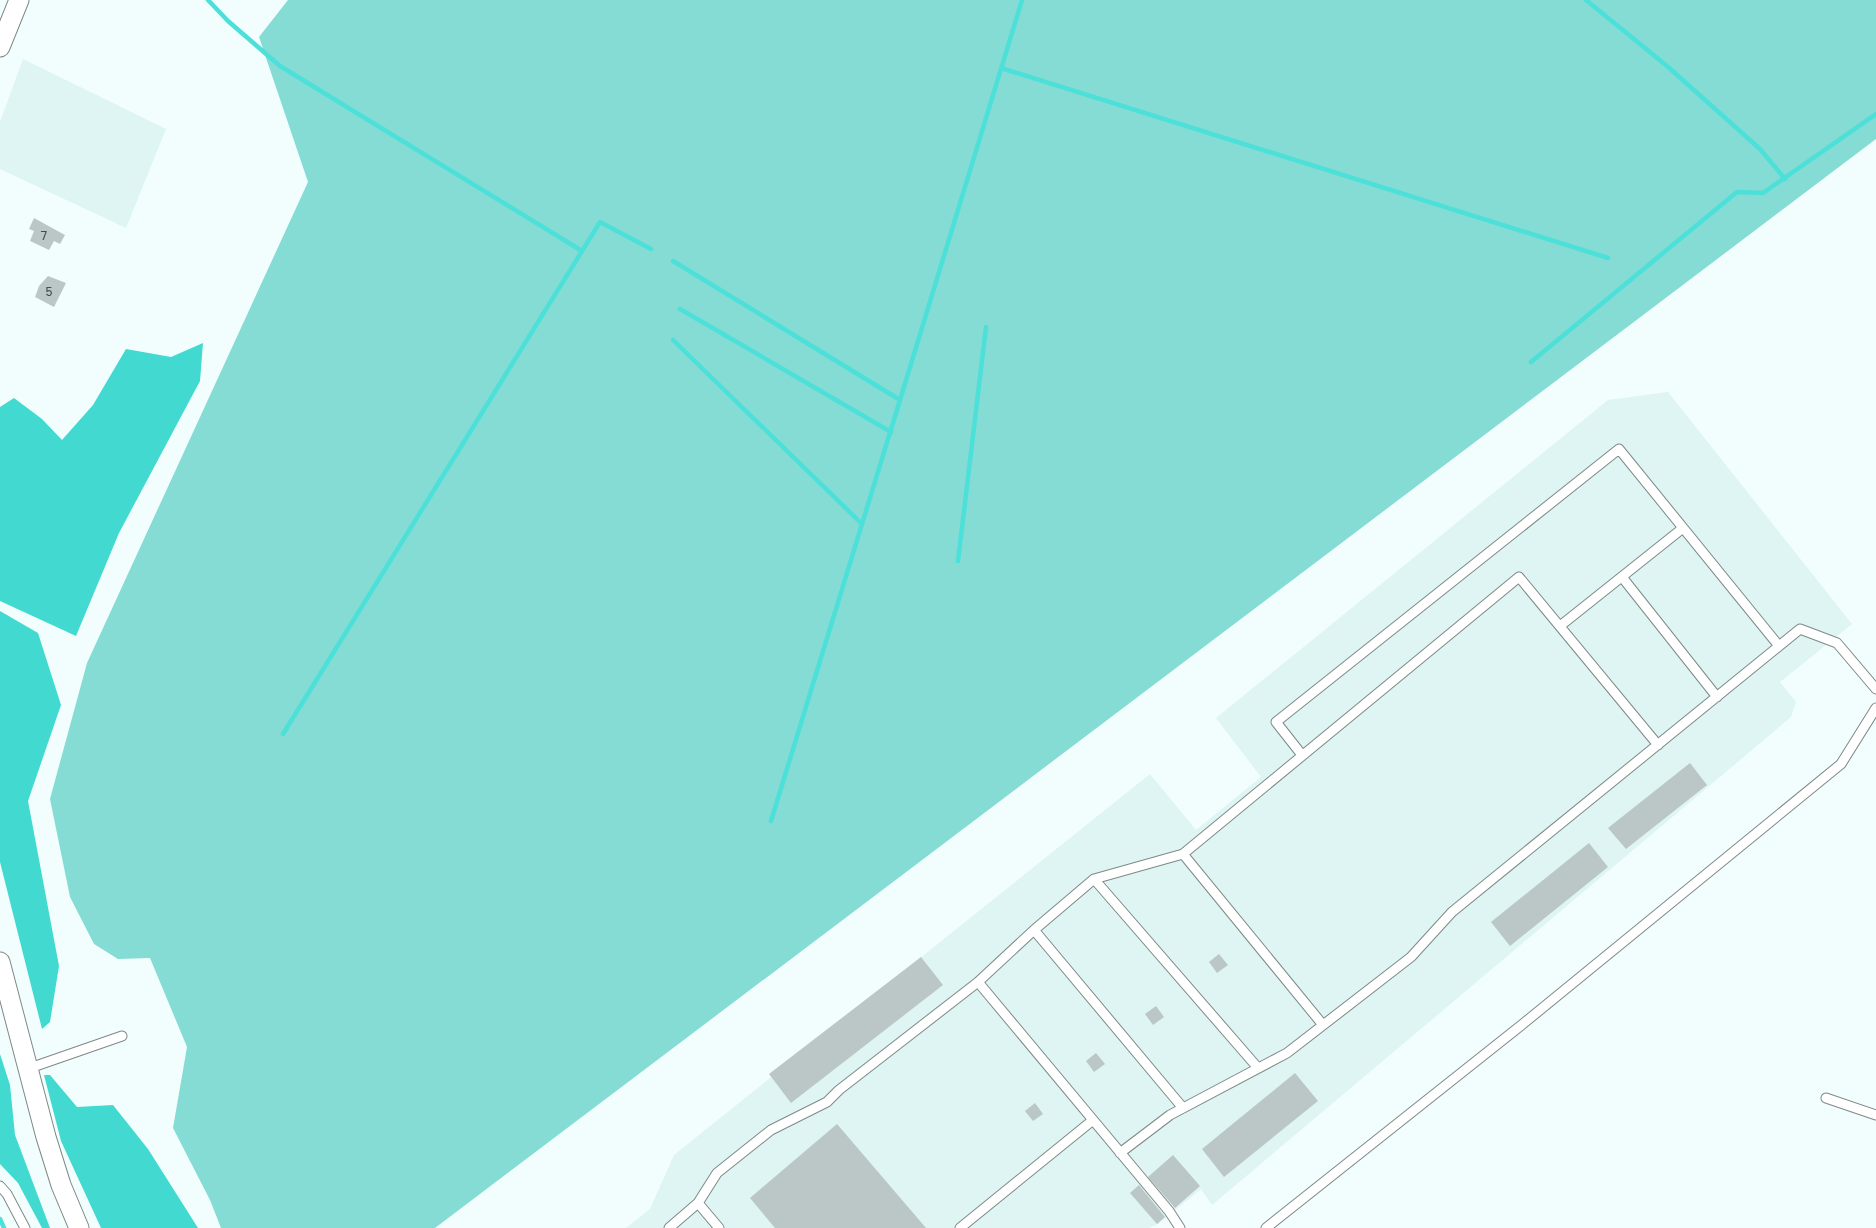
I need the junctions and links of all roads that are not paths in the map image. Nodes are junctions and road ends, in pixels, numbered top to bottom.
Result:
1 (19, 0) edge
2 (0, 47) edge
3 (1683, 528) junction
4 (1622, 577) junction
5 (1560, 626) junction
6 (1778, 646) junction
7 (1876, 689) edge
8 (1717, 697) junction
9 (1876, 708) edge
10 (1658, 745) junction
11 (1302, 755) junction
12 (1183, 854) junction
13 (1094, 879) junction
14 (1034, 930) junction
15 (0, 962) edge
16 (978, 982) junction
17 (1323, 1025) junction
18 (122, 1036) dead end
19 (1258, 1068) junction
20 (27, 1069) junction
21 (1826, 1098) dead end
22 (1183, 1108) junction
23 (1876, 1115) edge
24 (1093, 1120) junction
25 (1120, 1153) junction
26 (0, 1186) edge
27 (698, 1203) junction
28 (25, 1228) edge
29 (79, 1228) edge
30 (669, 1228) edge
31 (718, 1228) edge
32 (960, 1228) edge
33 (1180, 1228) edge
34 (1266, 1228) edge

1 - 2 street
3 - 4 lane
3 - 6 lane
3 - 11 lane
4 - 5 lane
4 - 8 lane
5 - 10 lane
5 - 11 lane
6 - 7 lane
6 - 8 lane
8 - 10 lane
9 - 34 lane
10 - 17 lane
11 - 12 lane
12 - 13 lane
12 - 17 lane
13 - 14 lane
13 - 19 lane
14 - 16 lane
14 - 22 lane
15 - 20 street
16 - 24 lane
16 - 27 lane
17 - 19 lane
18 - 20 lane
19 - 22 lane
20 - 29 street
21 - 23 lane
22 - 25 lane
24 - 25 lane
24 - 32 lane
25 - 33 lane
26 - 28 lane
27 - 30 lane
27 - 31 lane

